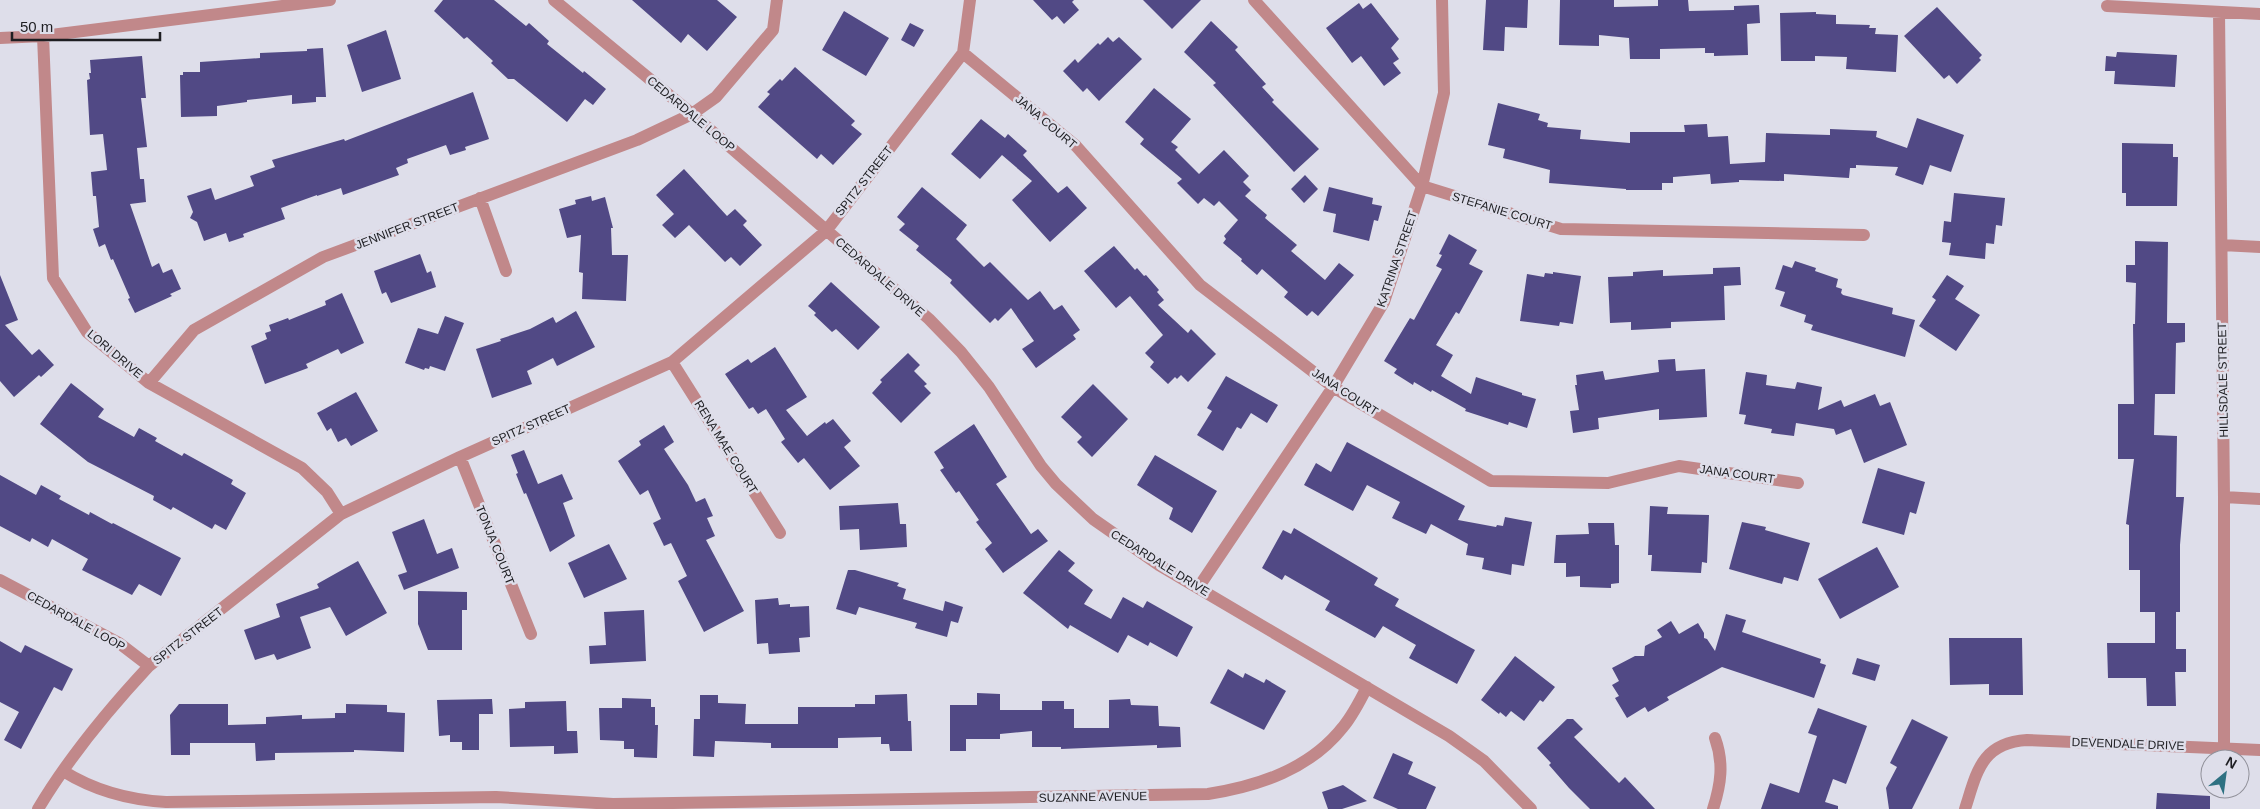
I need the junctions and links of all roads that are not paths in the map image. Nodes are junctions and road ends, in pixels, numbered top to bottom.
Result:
1 (330, 0) edge
2 (554, 0) edge
3 (777, 0) edge
4 (970, 0) edge
5 (1254, 0) edge
6 (1442, 0) edge
7 (2107, 6) dead end
8 (2219, 12) junction
9 (2260, 14) edge
10 (43, 36) junction
11 (0, 38) edge
12 (963, 54) junction
13 (692, 114) junction
14 (1422, 186) junction
15 (480, 198) junction
16 (826, 230) junction
17 (1864, 235) dead end
18 (2222, 245) junction
19 (2260, 247) edge
20 (506, 271) dead end
21 (672, 362) junction
22 (149, 383) junction
23 (1333, 387) junction
24 (460, 457) junction
25 (1798, 483) dead end
26 (2224, 497) junction
27 (2260, 499) edge
28 (341, 514) junction
29 (780, 533) dead end
30 (0, 580) edge
31 (1198, 588) junction
32 (531, 634) dead end
33 (149, 666) junction
34 (1367, 687) junction
35 (1715, 738) dead end
36 (2224, 748) junction
37 (2260, 750) edge
38 (63, 771) junction
39 (1071, 803) edge
40 (38, 809) edge
41 (1531, 809) edge
42 (1713, 809) edge
43 (1965, 809) edge

1 - 10 street
2 - 13 street, CEDARDALE LOOP
3 - 13 street, JENNIFER STREET
4 - 12 street
5 - 14 street
6 - 14 street, KATRINA STREET
7 - 8 street
8 - 9 street
8 - 18 street, HILLSDALE STREET
10 - 11 street
10 - 22 street, LORI DRIVE
12 - 16 street, SPITZ STREET
12 - 23 street, JANA COURT
13 - 15 street, JENNIFER STREET
13 - 16 street, CEDARDALE LOOP
14 - 17 street, STEFANIE COURT
14 - 23 street, KATRINA STREET
15 - 20 street
15 - 22 street, JENNIFER STREET
16 - 21 street, SPITZ STREET
16 - 31 street, CEDARDALE DRIVE
18 - 19 street
18 - 26 street, HILLSDALE STREET
21 - 24 street, SPITZ STREET
21 - 29 street, RENA MAE COURT
22 - 28 street, LORI DRIVE
23 - 25 street, JANA COURT
23 - 31 street, KATRINA STREET
24 - 28 street, SPITZ STREET
24 - 32 street, TONJA COURT
26 - 27 street
26 - 36 street, HILLSDALE STREET
28 - 33 street, SPITZ STREET
30 - 33 street, CEDARDALE LOOP
31 - 34 street, CEDARDALE DRIVE
33 - 38 street, SPITZ STREET
34 - 39 street, SUZANNE AVENUE
34 - 41 street, CEDARDALE DRIVE
35 - 42 street
36 - 37 street, DEVENDALE DRIVE
36 - 43 street, DEVENDALE DRIVE
38 - 39 street, SUZANNE AVENUE
38 - 40 street, SPITZ STREET

